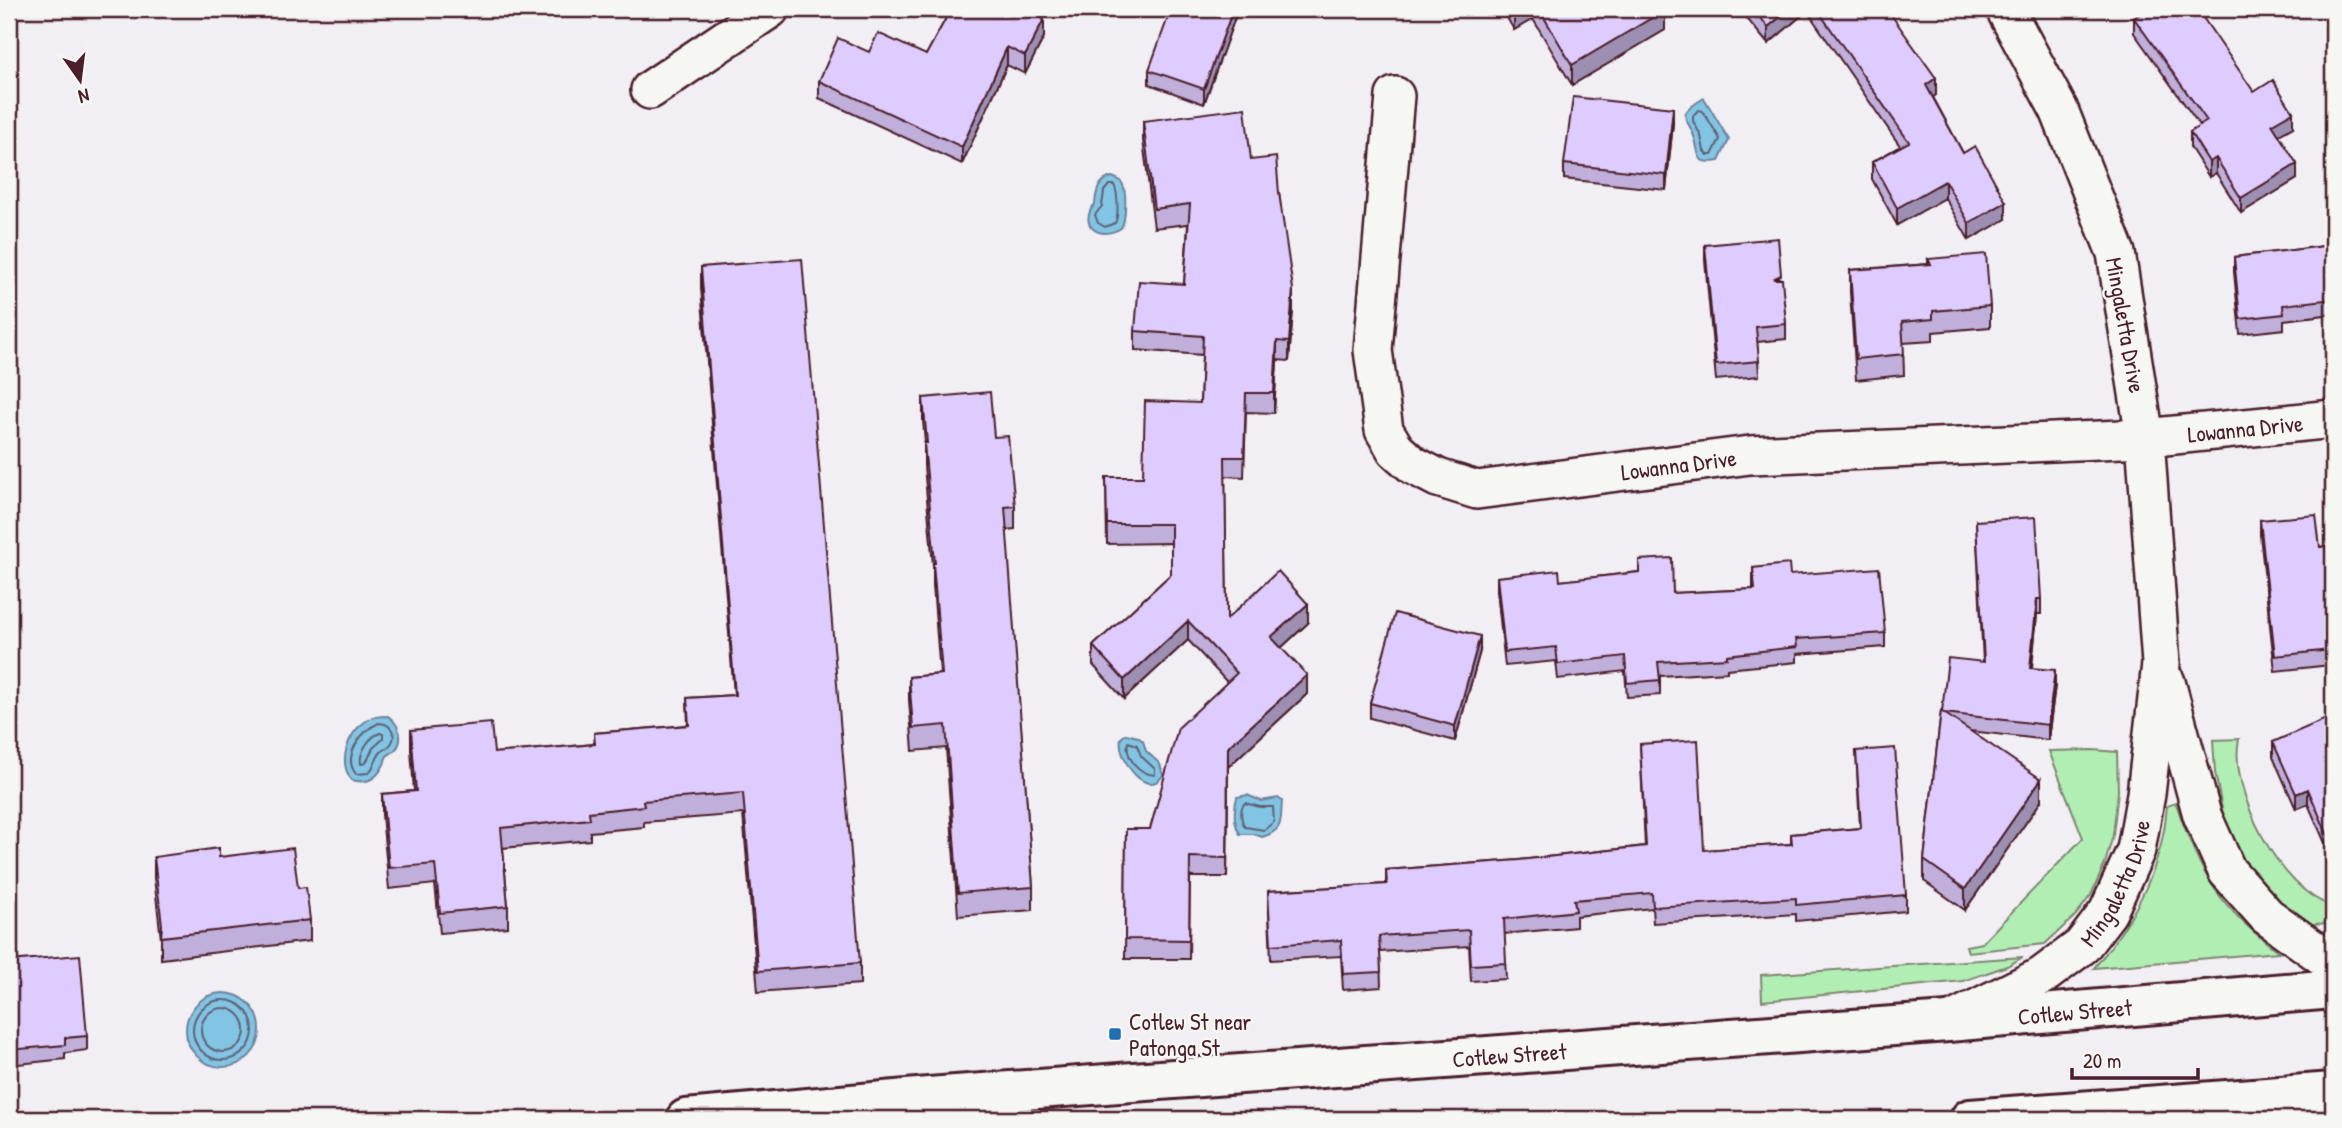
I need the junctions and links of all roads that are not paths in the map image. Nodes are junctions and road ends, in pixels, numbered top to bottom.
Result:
1 (770, 9) edge
2 (2005, 9) edge
3 (650, 90) dead end
4 (1395, 96) dead end
5 (2333, 419) edge
6 (2145, 438) junction
7 (2161, 664) junction
8 (2333, 961) edge
9 (2333, 989) edge
10 (1948, 1023) junction
11 (2333, 1092) edge
12 (2227, 1109) edge
13 (686, 1119) edge
14 (1970, 1119) edge

1 - 3 street
2 - 6 street, Mingaletta Drive
4 - 6 street, Lowanna Drive
5 - 6 street, Lowanna Drive
6 - 7 street, Mingaletta Drive
7 - 8 street, Mingaletta Drive
7 - 10 street, Mingaletta Drive
9 - 10 main road, Cotlew Street
10 - 13 main road, Cotlew Street
11 - 12 main road
12 - 14 main road

